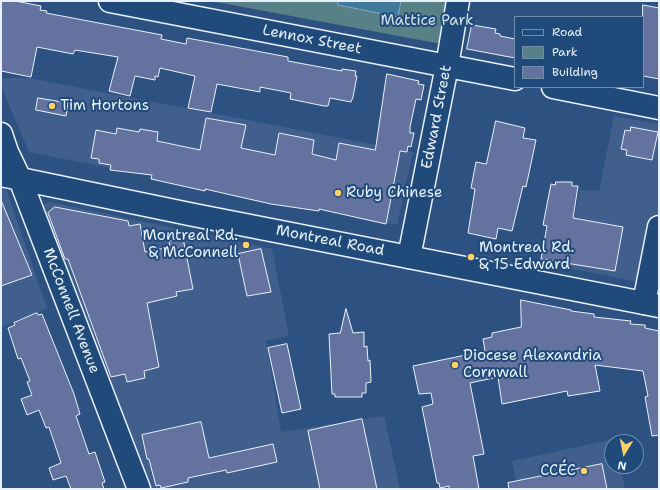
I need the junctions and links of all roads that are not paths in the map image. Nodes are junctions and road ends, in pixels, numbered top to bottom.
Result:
1 (110, 1) edge
2 (458, 1) edge
3 (447, 66) junction
4 (514, 79) edge
5 (558, 88) edge
6 (659, 108) edge
7 (1, 134) edge
8 (10, 177) edge
9 (659, 226) edge
10 (409, 257) junction
11 (651, 305) edge
12 (139, 489) edge

1 - 3 main road, Lennox Street
2 - 3 main road, Edward Street
3 - 4 main road, Lennox Street
3 - 10 main road, Edward Street
5 - 6 main road
7 - 8 main road, McConnell Avenue
8 - 10 main road, Montreal Road
8 - 12 main road, McConnell Avenue
9 - 11 main road
10 - 11 main road, Montreal Road

